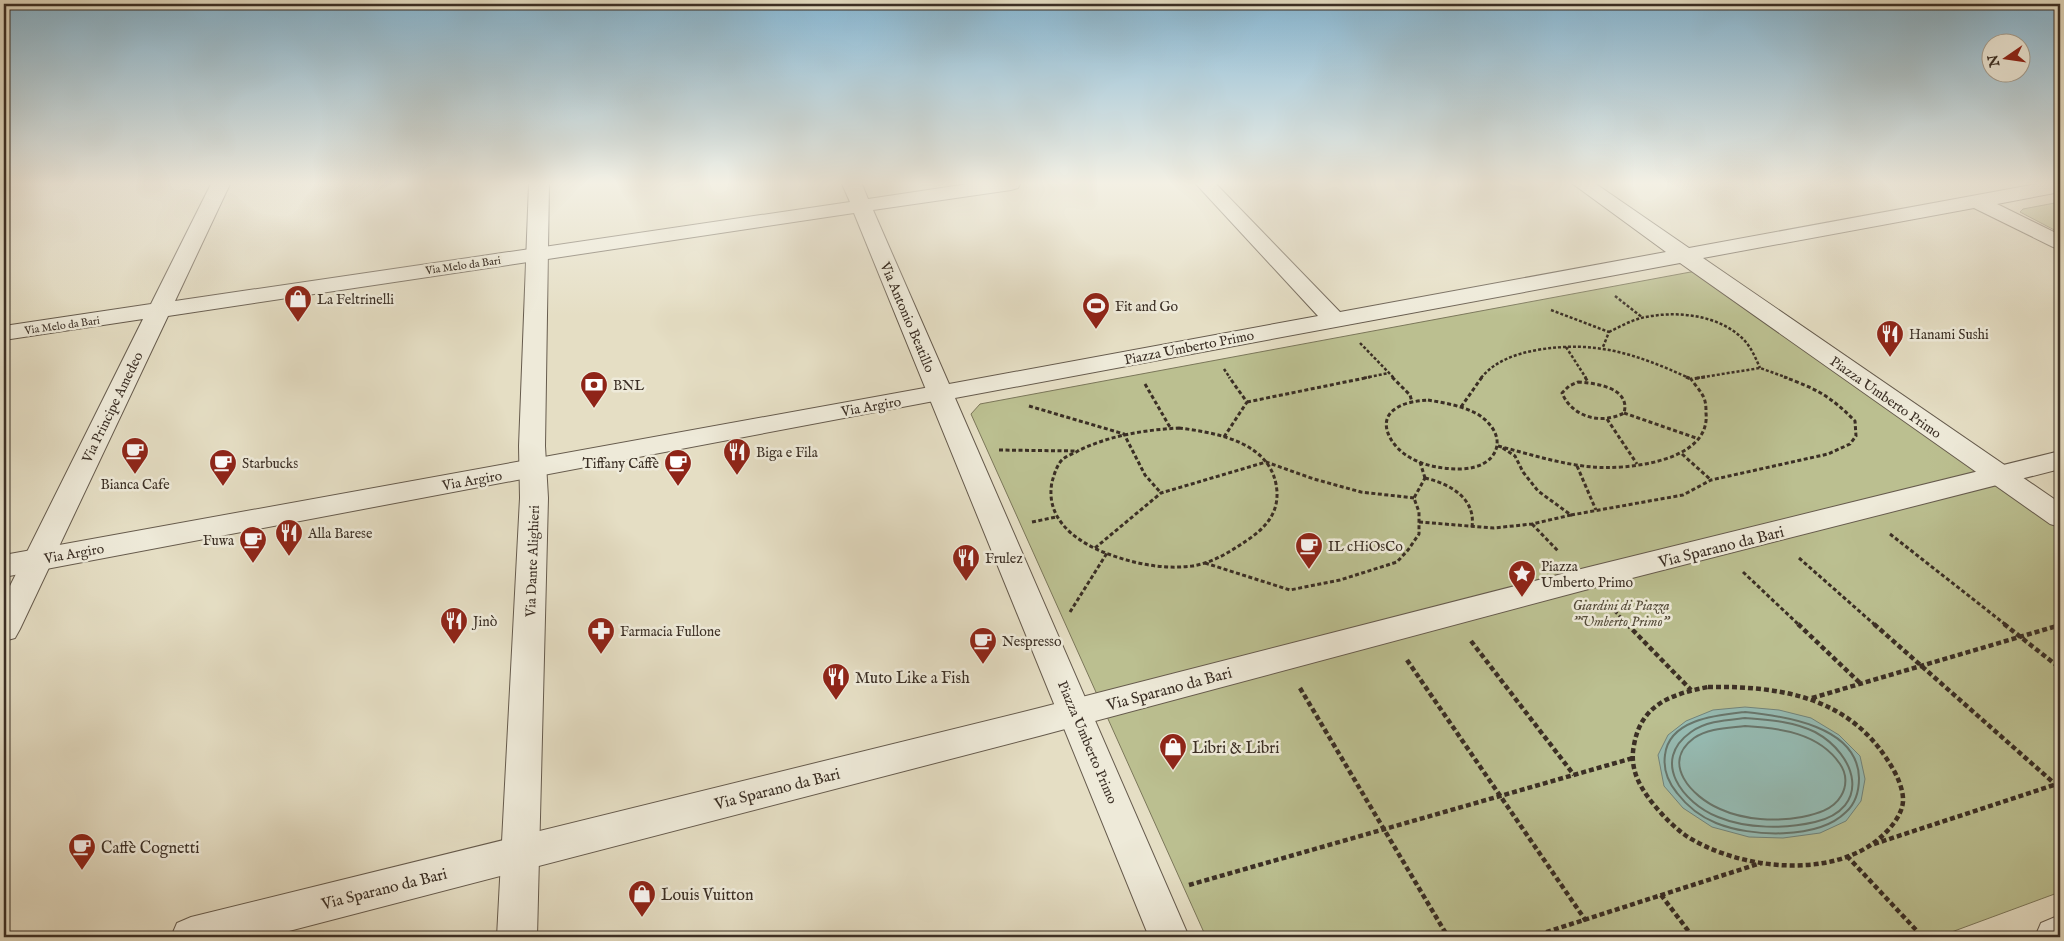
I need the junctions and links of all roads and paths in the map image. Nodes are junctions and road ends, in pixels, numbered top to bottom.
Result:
1 (199, 228) edge
2 (537, 228) edge
3 (716, 228) edge
4 (871, 228) edge
5 (1247, 228) edge
6 (1647, 228) edge
7 (1836, 228) edge
8 (2030, 228) edge
9 (2060, 243) edge
10 (536, 255) junction
11 (1682, 256) junction
12 (1610, 293) dead end
13 (1549, 309) dead end
14 (159, 310) junction
15 (1643, 318) junction
16 (1334, 320) junction
17 (1609, 332) junction
18 (4, 333) edge
19 (1358, 340) dead end
20 (1565, 347) junction
21 (1603, 347) junction
22 (1221, 366) dead end
23 (1760, 368) junction
24 (1389, 373) junction
25 (1690, 379) junction
26 (1143, 380) dead end
27 (1588, 382) junction
28 (941, 393) junction
29 (1023, 402) dead end
30 (1247, 402) junction
31 (1412, 402) junction
32 (1461, 407) junction
33 (1624, 413) junction
34 (1608, 419) junction
35 (1172, 429) junction
36 (1124, 434) junction
37 (1224, 437) junction
38 (1700, 439) junction
39 (1498, 446) junction
40 (993, 449) dead end
41 (1079, 451) junction
42 (1682, 454) junction
43 (2060, 460) edge
44 (1266, 462) junction
45 (1420, 462) junction
46 (1637, 464) junction
47 (1577, 466) junction
48 (534, 469) junction
49 (2000, 475) junction
50 (1426, 478) junction
51 (1712, 480) junction
52 (1161, 493) junction
53 (1414, 498) junction
54 (1596, 510) junction
55 (1862, 511) junction
56 (1571, 515) junction
57 (1056, 517) junction
58 (2060, 517) edge
59 (1419, 522) junction
60 (1026, 524) dead end
61 (1532, 524) junction
62 (1472, 527) junction
63 (1771, 534) junction
64 (1716, 547) junction
65 (1095, 548) junction
66 (1107, 553) junction
67 (38, 560) junction
68 (1205, 563) junction
69 (4, 566) edge
70 (1585, 579) junction
71 (1450, 615) junction
72 (1067, 616) dead end
73 (2060, 625) edge
74 (4, 629) edge
75 (1387, 631) junction
76 (2021, 637) junction
77 (1282, 658) junction
78 (1921, 666) junction
79 (2060, 668) edge
80 (1861, 683) junction
81 (1690, 690) junction
82 (1811, 698) junction
83 (1076, 712) junction
84 (1633, 758) junction
85 (1574, 776) junction
86 (2060, 783) edge
87 (2055, 784) junction
88 (1502, 796) junction
89 (1384, 829) junction
90 (1871, 845) junction
91 (520, 854) junction
92 (1847, 856) junction
93 (1762, 863) junction
94 (1188, 886) dead end
95 (1661, 895) junction
96 (1586, 921) junction
97 (1916, 930) dead end
98 (2060, 935) edge
99 (191, 937) edge
100 (517, 937) edge
101 (1169, 937) edge
102 (1448, 937) edge
103 (1531, 937) edge
104 (1693, 937) edge
105 (2055, 937) edge

1 - 14 street, Via Principe Amedeo
2 - 10 street, Via Dante Alighieri
3 - 10 street, Via Melo da Bari
4 - 28 street, Via Antonio Beatillo
5 - 16 street
6 - 11 street
7 - 11 street
8 - 9 street
10 - 14 street, Via Melo da Bari
10 - 48 street, Via Dante Alighieri
11 - 16 street, Piazza Umberto Primo
11 - 49 street, Piazza Umberto Primo
12 - 15 path
13 - 17 path
14 - 18 street, Via Melo da Bari
14 - 67 street, Via Principe Amedeo
15 - 17 path
15 - 23 path
16 - 28 street, Piazza Umberto Primo
17 - 21 path
19 - 24 path
20 - 21 path
20 - 27 path
20 - 32 path
21 - 25 path
22 - 30 path
23 - 25 path
23 - 51 path
24 - 30 path
24 - 31 path
25 - 38 path
26 - 35 path
27 - 33 path
27 - 34 path
28 - 48 street, Via Argiro
28 - 83 street, Piazza Umberto Primo
29 - 36 path
30 - 37 path
31 - 32 path
31 - 45 path
32 - 39 path
33 - 34 path
33 - 38 path
34 - 46 path
35 - 36 path
35 - 37 path
36 - 41 path
36 - 52 path
37 - 44 path
38 - 42 path
39 - 45 path
39 - 47 path
39 - 56 path
40 - 41 path
41 - 57 path
42 - 46 path
42 - 51 path
43 - 49 street, Via Sparano da Bari
44 - 52 path
44 - 53 path
44 - 68 path
45 - 50 path
46 - 47 path
47 - 54 path
48 - 67 street, Via Argiro
48 - 91 street, Via Dante Alighieri
49 - 55 street, Via Sparano da Bari
49 - 58 street, Piazza Umberto Primo
50 - 53 path
50 - 62 path
51 - 54 path
52 - 65 path
53 - 59 path
54 - 56 path
55 - 63 street, Via Sparano da Bari
55 - 76 path
56 - 61 path
57 - 60 path
57 - 65 path
59 - 62 path
59 - 68 path
61 - 62 path
61 - 70 path
63 - 64 street, Via Sparano da Bari
63 - 78 path
64 - 70 street, Via Sparano da Bari
64 - 80 path
65 - 66 path
66 - 68 path
66 - 72 path
67 - 69 street, Via Argiro
67 - 74 street, Via Principe Amedeo
70 - 71 street, Via Sparano da Bari
70 - 81 path
71 - 75 street, Via Sparano da Bari
71 - 85 path
73 - 76 path
75 - 77 street, Via Sparano da Bari
75 - 88 path
76 - 78 path
76 - 79 path
77 - 83 street, Via Sparano da Bari
77 - 89 path
78 - 80 path
78 - 87 path
80 - 82 path
81 - 82 path
81 - 84 path
82 - 90 path
83 - 91 street, Via Sparano da Bari
83 - 101 street, Piazza Umberto Primo
84 - 85 path
84 - 93 path
85 - 88 path
86 - 87 path
87 - 90 path
88 - 89 path
88 - 96 path
89 - 94 path
89 - 102 path
90 - 92 path
91 - 99 street, Via Sparano da Bari
91 - 100 street, Via Dante Alighieri
92 - 93 path
92 - 97 path
93 - 95 path
95 - 96 path
95 - 104 path
96 - 103 path
98 - 105 street

